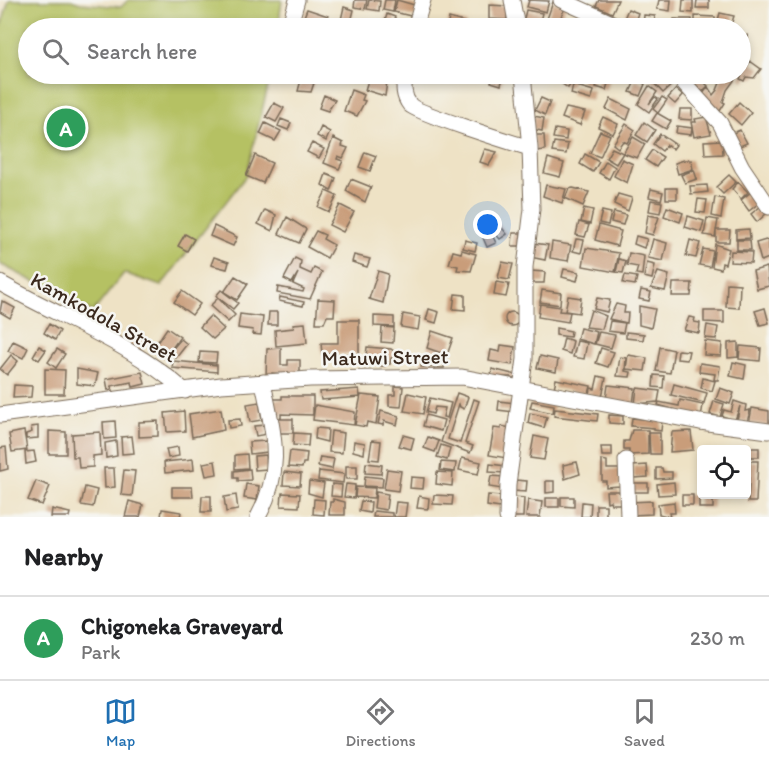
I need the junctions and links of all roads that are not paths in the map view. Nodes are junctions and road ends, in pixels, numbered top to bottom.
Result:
1 (297, 0) edge
2 (423, 0) edge
3 (512, 0) edge
4 (561, 0) edge
5 (292, 18) edge
6 (418, 18) edge
7 (515, 18) edge
8 (601, 18) edge
9 (404, 84) edge
10 (524, 84) edge
11 (685, 84) edge
12 (530, 148) junction
13 (769, 207) edge
14 (0, 283) edge
15 (263, 382) junction
16 (521, 388) junction
17 (185, 391) junction
18 (0, 415) edge
19 (769, 431) edge
20 (626, 460) dead end
21 (258, 517) edge
22 (507, 517) edge
23 (628, 517) edge

1 - 5 street
2 - 6 street
3 - 7 street
4 - 8 street
9 - 12 street
10 - 12 street
11 - 13 street
12 - 16 street
14 - 17 street, Kamkodola Street
15 - 16 street, Matuwi Street
15 - 17 street, Matuwi Street
15 - 21 street
16 - 19 street, Matuwi Street
16 - 22 street
17 - 18 street, Matuwi Street
20 - 23 street

